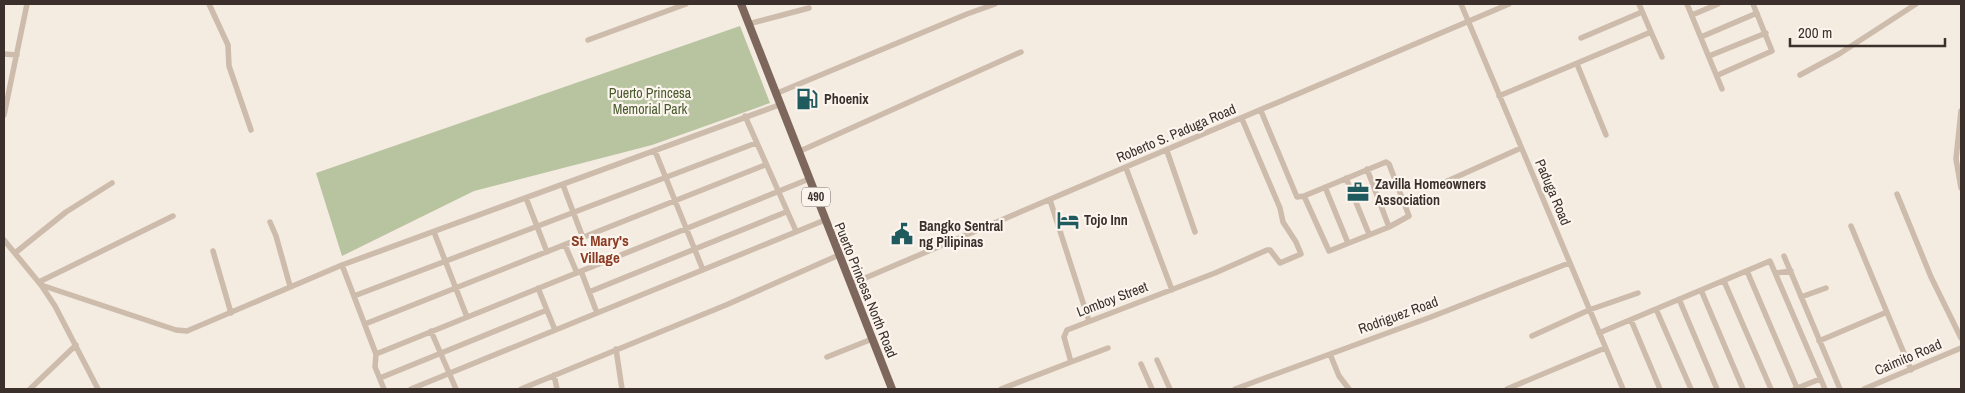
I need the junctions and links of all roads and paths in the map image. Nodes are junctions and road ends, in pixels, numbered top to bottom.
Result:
1 (27, 4) edge
2 (209, 4) edge
3 (686, 4) edge
4 (740, 4) edge
5 (995, 4) edge
6 (1461, 4) edge
7 (1510, 4) edge
8 (1639, 4) edge
9 (1687, 4) edge
10 (1718, 4) edge
11 (1753, 4) edge
12 (1916, 4) edge
13 (808, 8) dead end
14 (1642, 12) junction
15 (1757, 13) junction
16 (1692, 15) junction
17 (1469, 21) junction
18 (748, 24) junction
19 (1651, 32) junction
20 (1766, 33) junction
21 (1701, 37) junction
22 (1581, 38) dead end
23 (588, 40) dead end
24 (1021, 52) dead end
25 (4, 54) edge
26 (17, 55) junction
27 (1709, 56) junction
28 (1662, 58) dead end
29 (1577, 64) junction
30 (1718, 75) junction
31 (1800, 75) dead end
32 (1722, 89) dead end
33 (775, 94) junction
34 (1499, 96) junction
35 (779, 104) junction
36 (1260, 111) junction
37 (1961, 111) edge
38 (4, 114) edge
39 (745, 116) junction
40 (1242, 118) junction
41 (250, 130) dead end
42 (1606, 135) dead end
43 (756, 143) junction
44 (1521, 148) junction
45 (655, 150) junction
46 (1167, 151) junction
47 (798, 152) junction
48 (766, 165) junction
49 (1126, 168) junction
50 (1367, 169) junction
51 (666, 178) junction
52 (1346, 178) junction
53 (809, 179) junction
54 (112, 183) dead end
55 (564, 185) junction
56 (1325, 187) junction
57 (1434, 187) dead end
58 (1961, 188) edge
59 (777, 192) junction
60 (1897, 194) dead end
61 (1304, 196) junction
62 (526, 198) junction
63 (1050, 200) junction
64 (675, 202) junction
65 (786, 212) junction
66 (574, 213) junction
67 (173, 216) dead end
68 (825, 220) junction
69 (270, 222) dead end
70 (1389, 226) junction
71 (1851, 226) dead end
72 (537, 227) junction
73 (686, 228) junction
74 (796, 231) junction
75 (434, 232) junction
76 (1195, 232) dead end
77 (1369, 234) junction
78 (583, 238) junction
79 (4, 240) edge
80 (1348, 243) junction
81 (565, 245) junction
82 (694, 249) junction
83 (213, 251) dead end
84 (547, 252) junction
85 (15, 253) junction
86 (838, 255) junction
87 (1784, 256) dead end
88 (445, 262) junction
89 (1569, 263) junction
90 (342, 265) junction
91 (703, 270) junction
92 (1747, 271) junction
93 (1791, 271) junction
94 (579, 272) junction
95 (1776, 273) junction
96 (1724, 281) junction
97 (40, 283) junction
98 (851, 284) junction
99 (290, 286) junction
100 (538, 288) junction
101 (1826, 288) dead end
102 (456, 289) junction
103 (1172, 290) junction
104 (1701, 290) junction
105 (589, 292) junction
106 (1638, 293) dead end
107 (354, 296) junction
108 (1801, 297) junction
109 (1679, 299) junction
110 (1656, 309) junction
111 (547, 310) junction
112 (1589, 310) junction
113 (1887, 312) junction
114 (231, 313) junction
115 (597, 313) junction
116 (467, 317) junction
117 (1631, 320) junction
118 (1090, 321) junction
119 (365, 324) junction
120 (555, 330) junction
121 (432, 331) junction
122 (1599, 333) junction
123 (1532, 336) dead end
124 (1961, 338) edge
125 (872, 339) junction
126 (1819, 341) junction
127 (76, 345) junction
128 (1108, 348) dead end
129 (1605, 348) junction
130 (1961, 348) edge
131 (616, 349) junction
132 (376, 354) junction
133 (441, 354) junction
134 (1330, 354) junction
135 (827, 358) dead end
136 (1157, 360) dead end
137 (1071, 362) junction
138 (1141, 364) dead end
139 (1911, 370) junction
140 (449, 373) junction
141 (554, 374) junction
142 (380, 378) junction
143 (1820, 379) junction
144 (30, 389) edge
145 (98, 389) edge
146 (384, 389) edge
147 (411, 389) edge
148 (456, 389) edge
149 (522, 389) edge
150 (557, 389) edge
151 (622, 389) edge
152 (892, 389) edge
153 (1001, 389) edge
154 (1152, 389) edge
155 (1170, 389) edge
156 (1234, 389) edge
157 (1349, 389) edge
158 (1508, 389) edge
159 (1623, 389) edge
160 (1660, 389) edge
161 (1691, 389) edge
162 (1718, 389) edge
163 (1743, 389) edge
164 (1771, 389) edge
165 (1796, 389) edge
166 (1825, 389) edge
167 (1840, 389) edge
168 (1864, 389) edge

1 - 26 street
2 - 41 street
3 - 23 street
4 - 18 main road, Puerto Princesa North Road / 490
5 - 33 street
6 - 17 street, Paduga Road
7 - 17 street, Roberto S. Paduga Road
8 - 14 street
9 - 16 street
10 - 16 street
11 - 15 street
12 - 31 street
13 - 18 street
14 - 19 street
14 - 22 street
15 - 20 street
15 - 21 street
16 - 21 street
17 - 34 street, Paduga Road
17 - 36 street, Roberto S. Paduga Road
18 - 33 main road, Puerto Princesa North Road / 490
19 - 28 street
19 - 29 street
20 - 27 street
20 - 30 street
21 - 27 street
24 - 47 street
25 - 26 street
26 - 38 street
27 - 30 street
29 - 34 street
29 - 42 street
30 - 32 street
33 - 35 main road, Puerto Princesa North Road / 490
34 - 44 street, Paduga Road
35 - 39 street
35 - 47 main road, Puerto Princesa North Road / 490
36 - 40 street, Roberto S. Paduga Road
36 - 61 street
37 - 58 street
39 - 43 street
39 - 45 street
40 - 46 street, Roberto S. Paduga Road
40 - 103 street, Lomboy Street
43 - 48 street
43 - 51 street
44 - 57 street
44 - 89 street, Paduga Road
45 - 51 street
45 - 55 street
46 - 49 street, Roberto S. Paduga Road
46 - 76 street
47 - 53 main road, Puerto Princesa North Road / 490
48 - 59 street
48 - 64 street
49 - 63 street, Roberto S. Paduga Road
49 - 103 street
50 - 52 street
50 - 70 street
50 - 70 street
51 - 64 street
51 - 66 street
52 - 56 street
52 - 77 street
53 - 59 street
53 - 68 main road, Puerto Princesa North Road / 490
54 - 85 street
55 - 62 street
55 - 66 street
56 - 61 street
56 - 80 street
59 - 65 street
59 - 73 street
60 - 124 street
61 - 80 street
62 - 72 street
62 - 75 street
63 - 98 street, Roberto S. Paduga Road
63 - 118 street
64 - 73 street
64 - 78 street
65 - 74 street
65 - 82 street
66 - 72 street
66 - 78 street
67 - 97 street
68 - 74 street
68 - 86 main road, Puerto Princesa North Road / 490
69 - 99 street
70 - 77 street
71 - 113 street
72 - 84 street
72 - 88 street
73 - 82 street
73 - 94 street
74 - 91 street
75 - 88 street
75 - 90 street
77 - 80 street
78 - 81 street
79 - 85 street
81 - 84 street
81 - 94 street
82 - 91 street
82 - 105 street
83 - 114 street
84 - 102 street
85 - 97 street
86 - 98 main road, Puerto Princesa North Road / 490
86 - 131 street
87 - 93 street
88 - 102 street
88 - 107 street
89 - 112 street, Paduga Road
89 - 134 street, Rodriguez Road
90 - 99 street
90 - 107 street
91 - 115 street
92 - 95 street
92 - 96 street
92 - 165 street
93 - 95 street
93 - 108 street
94 - 100 street
94 - 105 street
95 - 143 street
96 - 104 street
96 - 164 street
97 - 114 street
97 - 127 street
98 - 125 main road, Puerto Princesa North Road / 490
99 - 114 street
100 - 111 street
100 - 116 street
101 - 108 street
102 - 116 street
102 - 119 street
103 - 118 street, Lomboy Street
104 - 109 street
104 - 163 street
105 - 115 street
106 - 112 street
107 - 119 street
108 - 126 street
109 - 110 street
109 - 162 street
110 - 117 street
110 - 161 street
111 - 120 street
111 - 133 street
112 - 122 street, Paduga Road
112 - 123 street
113 - 126 street
113 - 139 street
115 - 120 street
116 - 121 street
117 - 122 street
117 - 160 street
118 - 137 street, Lomboy Street
119 - 132 street
120 - 140 street
121 - 132 street
121 - 133 street
122 - 129 street, Paduga Road
125 - 135 street
125 - 152 main road, Puerto Princesa North Road / 490
126 - 167 street
127 - 144 street
127 - 145 street
128 - 137 street
129 - 158 street
129 - 159 street, Paduga Road
130 - 139 street, Caimito Road
131 - 141 street
131 - 151 street
132 - 142 street
133 - 140 street
133 - 142 street
134 - 156 street, Rodriguez Road
134 - 157 street
136 - 155 street
137 - 153 street
138 - 154 street
139 - 168 street, Caimito Road
140 - 147 street
140 - 148 street
141 - 149 street
141 - 150 street
142 - 146 street
143 - 165 street
143 - 166 street

